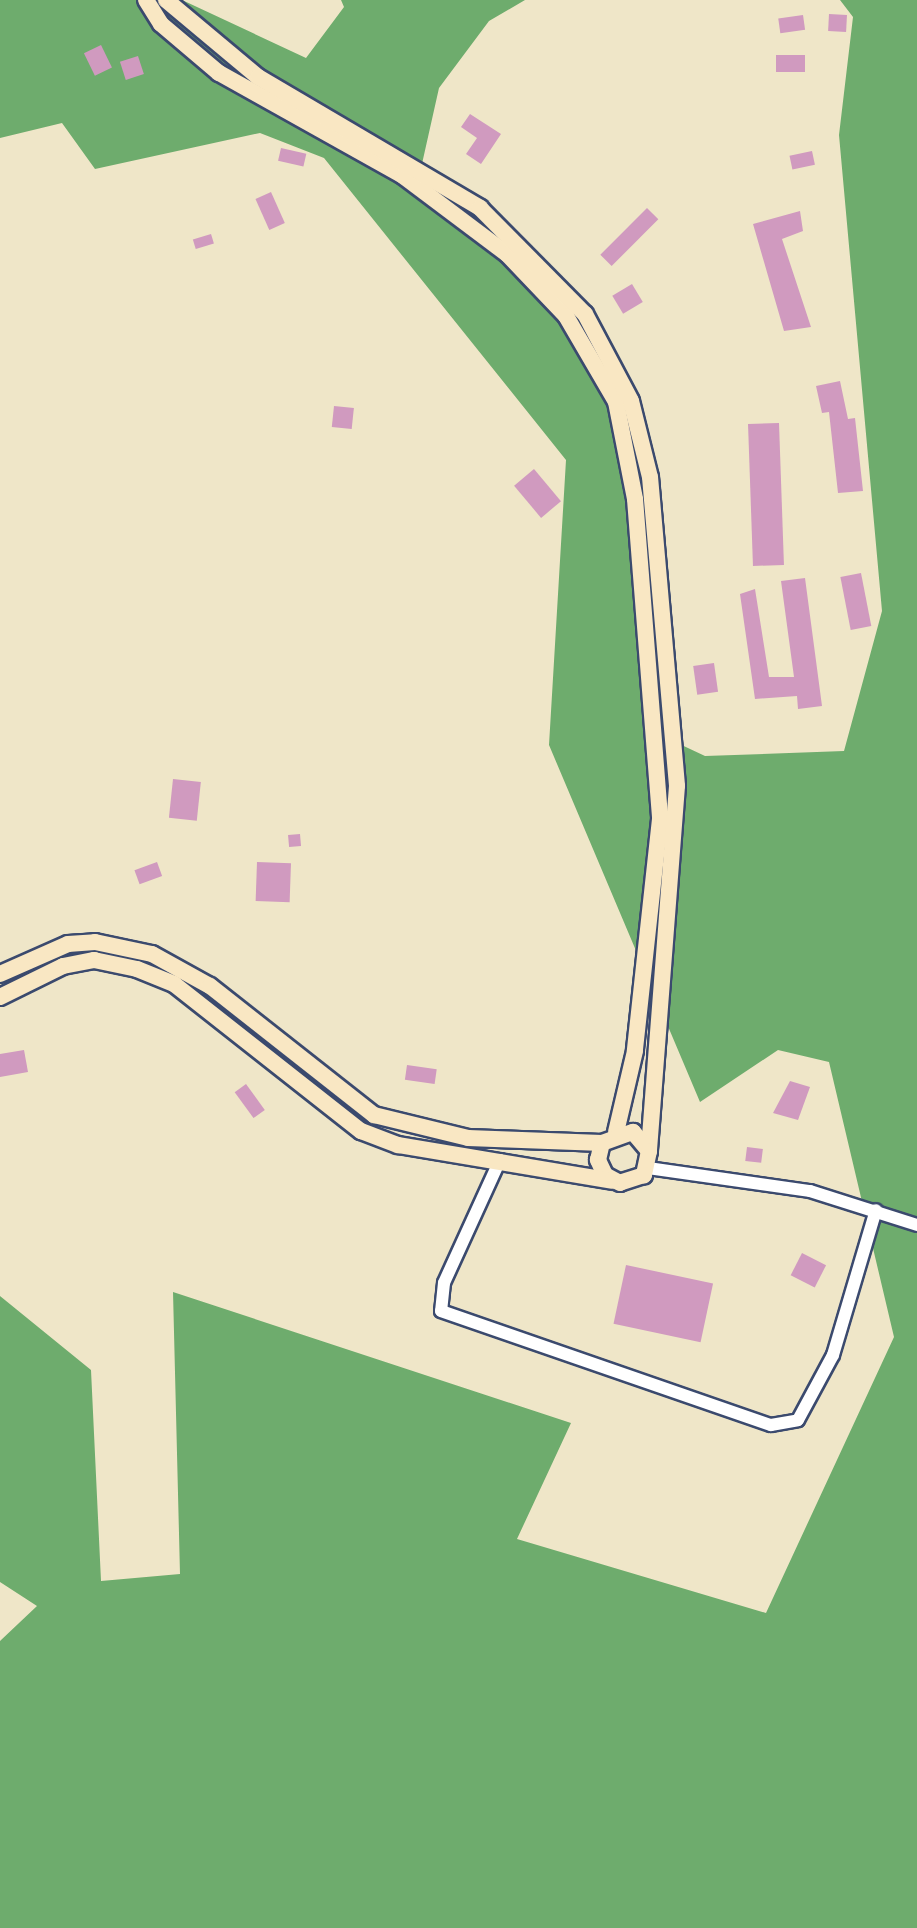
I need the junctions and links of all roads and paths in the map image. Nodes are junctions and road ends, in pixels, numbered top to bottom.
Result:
1 (146, 0) edge
2 (166, 0) edge
3 (0, 974) edge
4 (0, 997) edge
5 (609, 1138) junction
6 (649, 1159) junction
7 (500, 1160) junction
8 (612, 1181) junction
9 (876, 1210) junction
10 (917, 1225) edge

1 - 5 street
2 - 6 street
3 - 5 street
4 - 7 street
5 - 6 street
5 - 8 street
6 - 8 street
6 - 9 street
7 - 8 street
7 - 9 street
9 - 10 street

